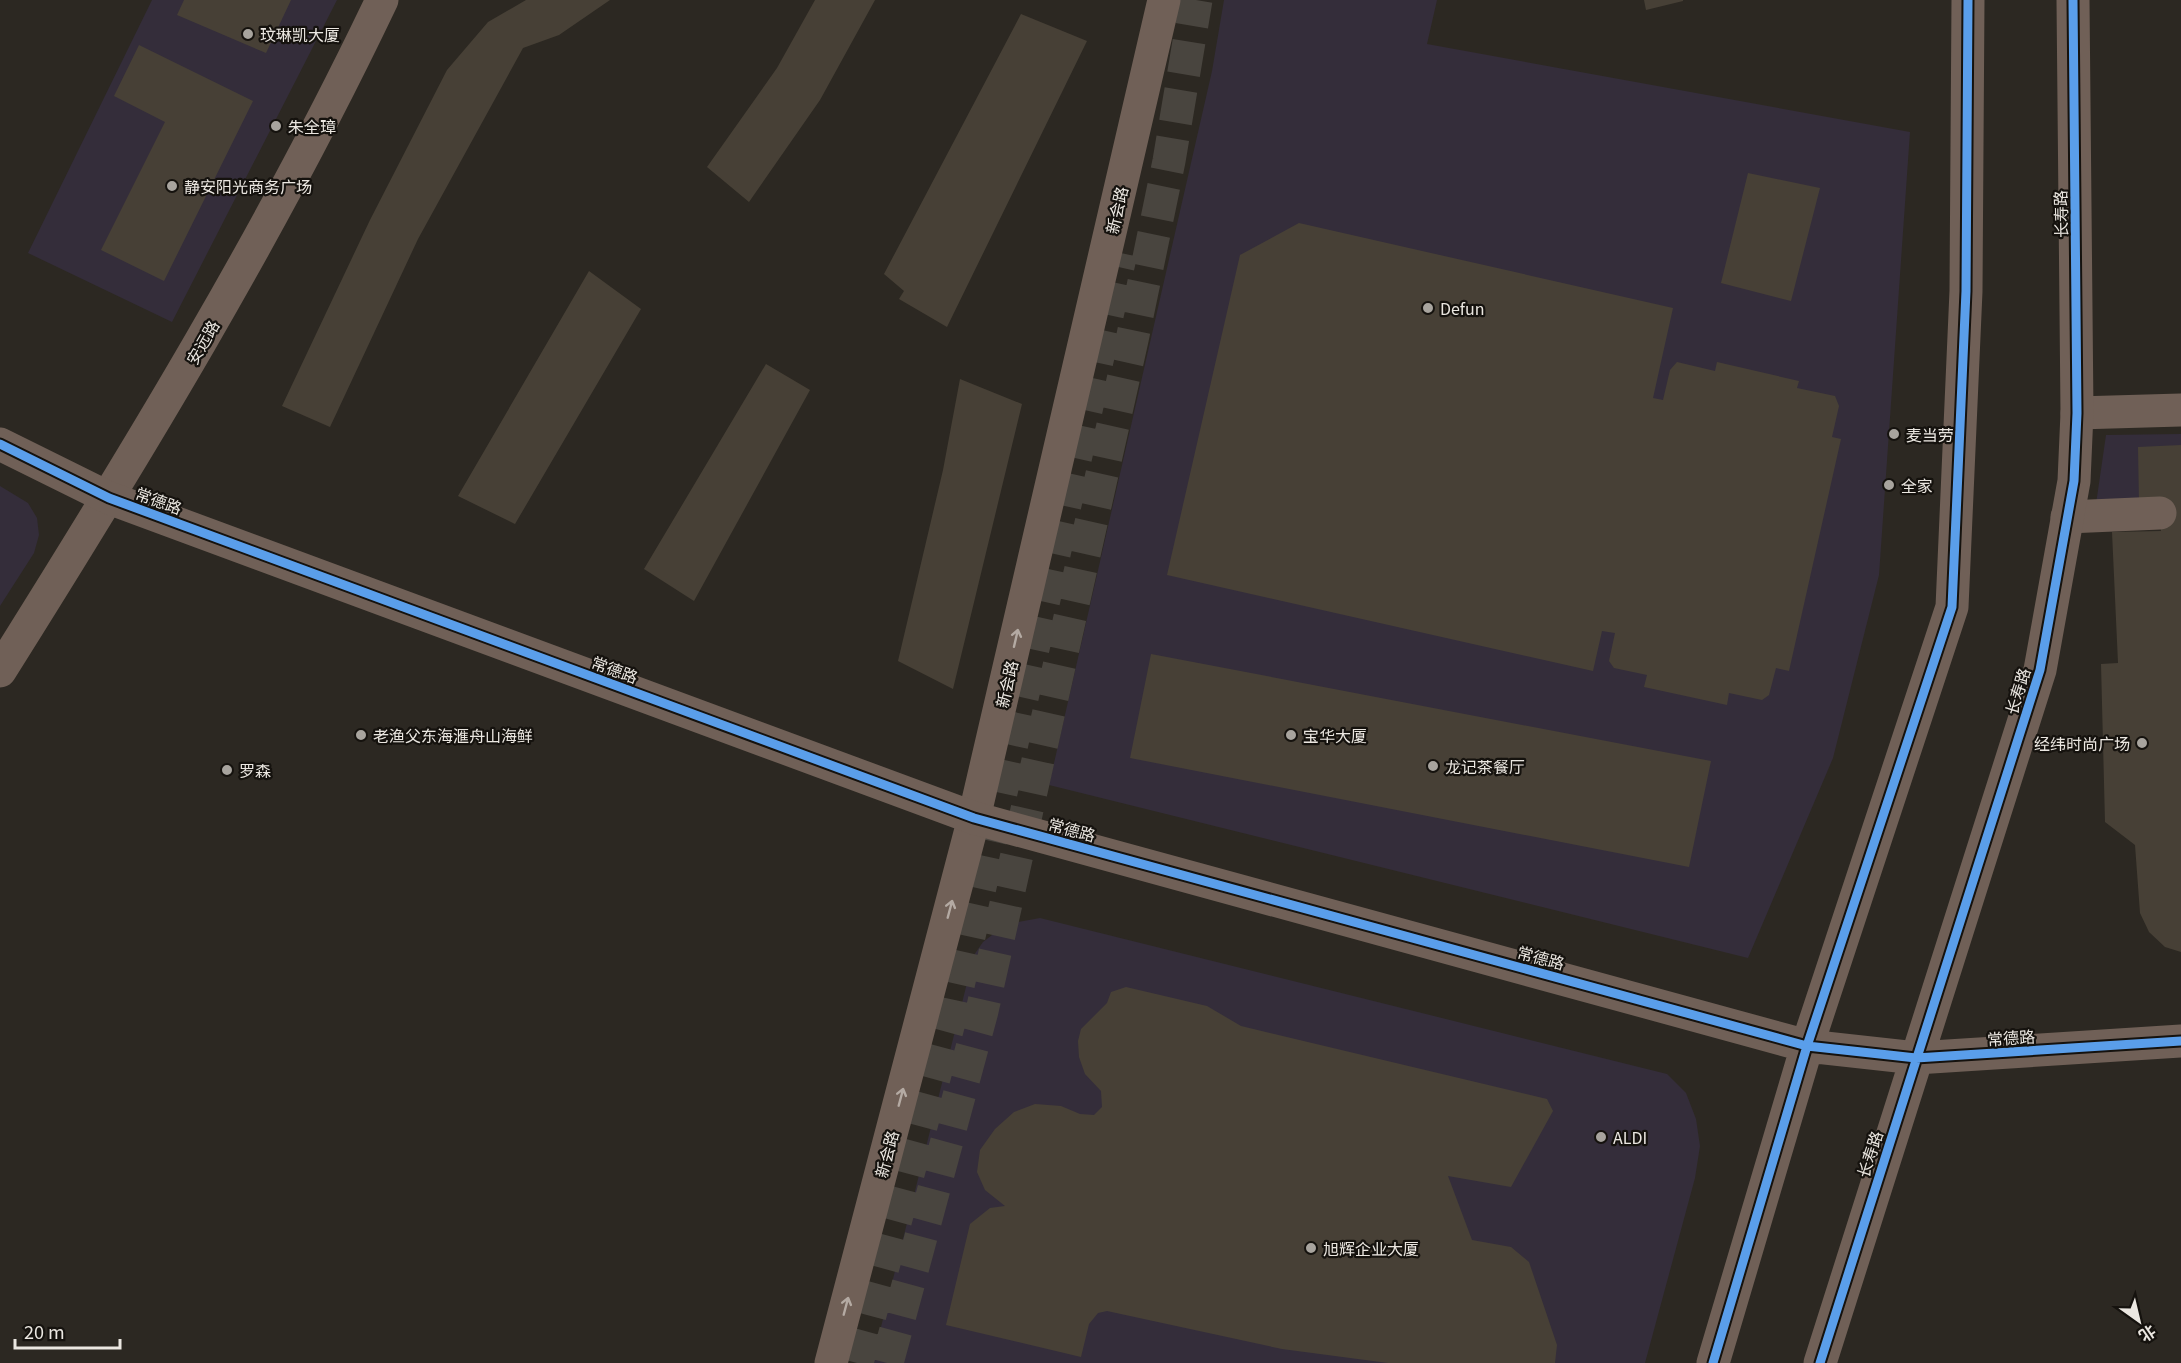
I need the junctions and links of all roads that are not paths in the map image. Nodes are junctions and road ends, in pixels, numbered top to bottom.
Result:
1 (382, 0) edge
2 (1164, 0) edge
3 (1968, 0) edge
4 (2073, 0) edge
5 (2181, 410) edge
6 (2077, 412) junction
7 (0, 444) edge
8 (109, 498) junction
9 (2160, 513) dead end
10 (2067, 517) junction
11 (0, 671) edge
12 (974, 818) junction
13 (2181, 1041) edge
14 (1807, 1046) junction
15 (1916, 1058) junction
16 (831, 1363) edge
17 (1713, 1363) edge
18 (1820, 1363) edge

1 - 8 main road, 安远路
12 -> 2 main road, 新会路
3 - 14 main road
4 - 6 main road, 长寿路
5 - 6 main road
6 - 10 main road, 长寿路
7 - 8 main road, 常德路
8 - 11 main road, 安远路
8 - 12 main road, 常德路
9 - 10 main road
10 - 15 main road, 长寿路
12 - 14 main road, 常德路
16 -> 12 main road, 新会路
13 - 15 main road, 常德路
14 - 15 main road, 常德路
14 - 17 main road
15 - 18 main road, 长寿路

